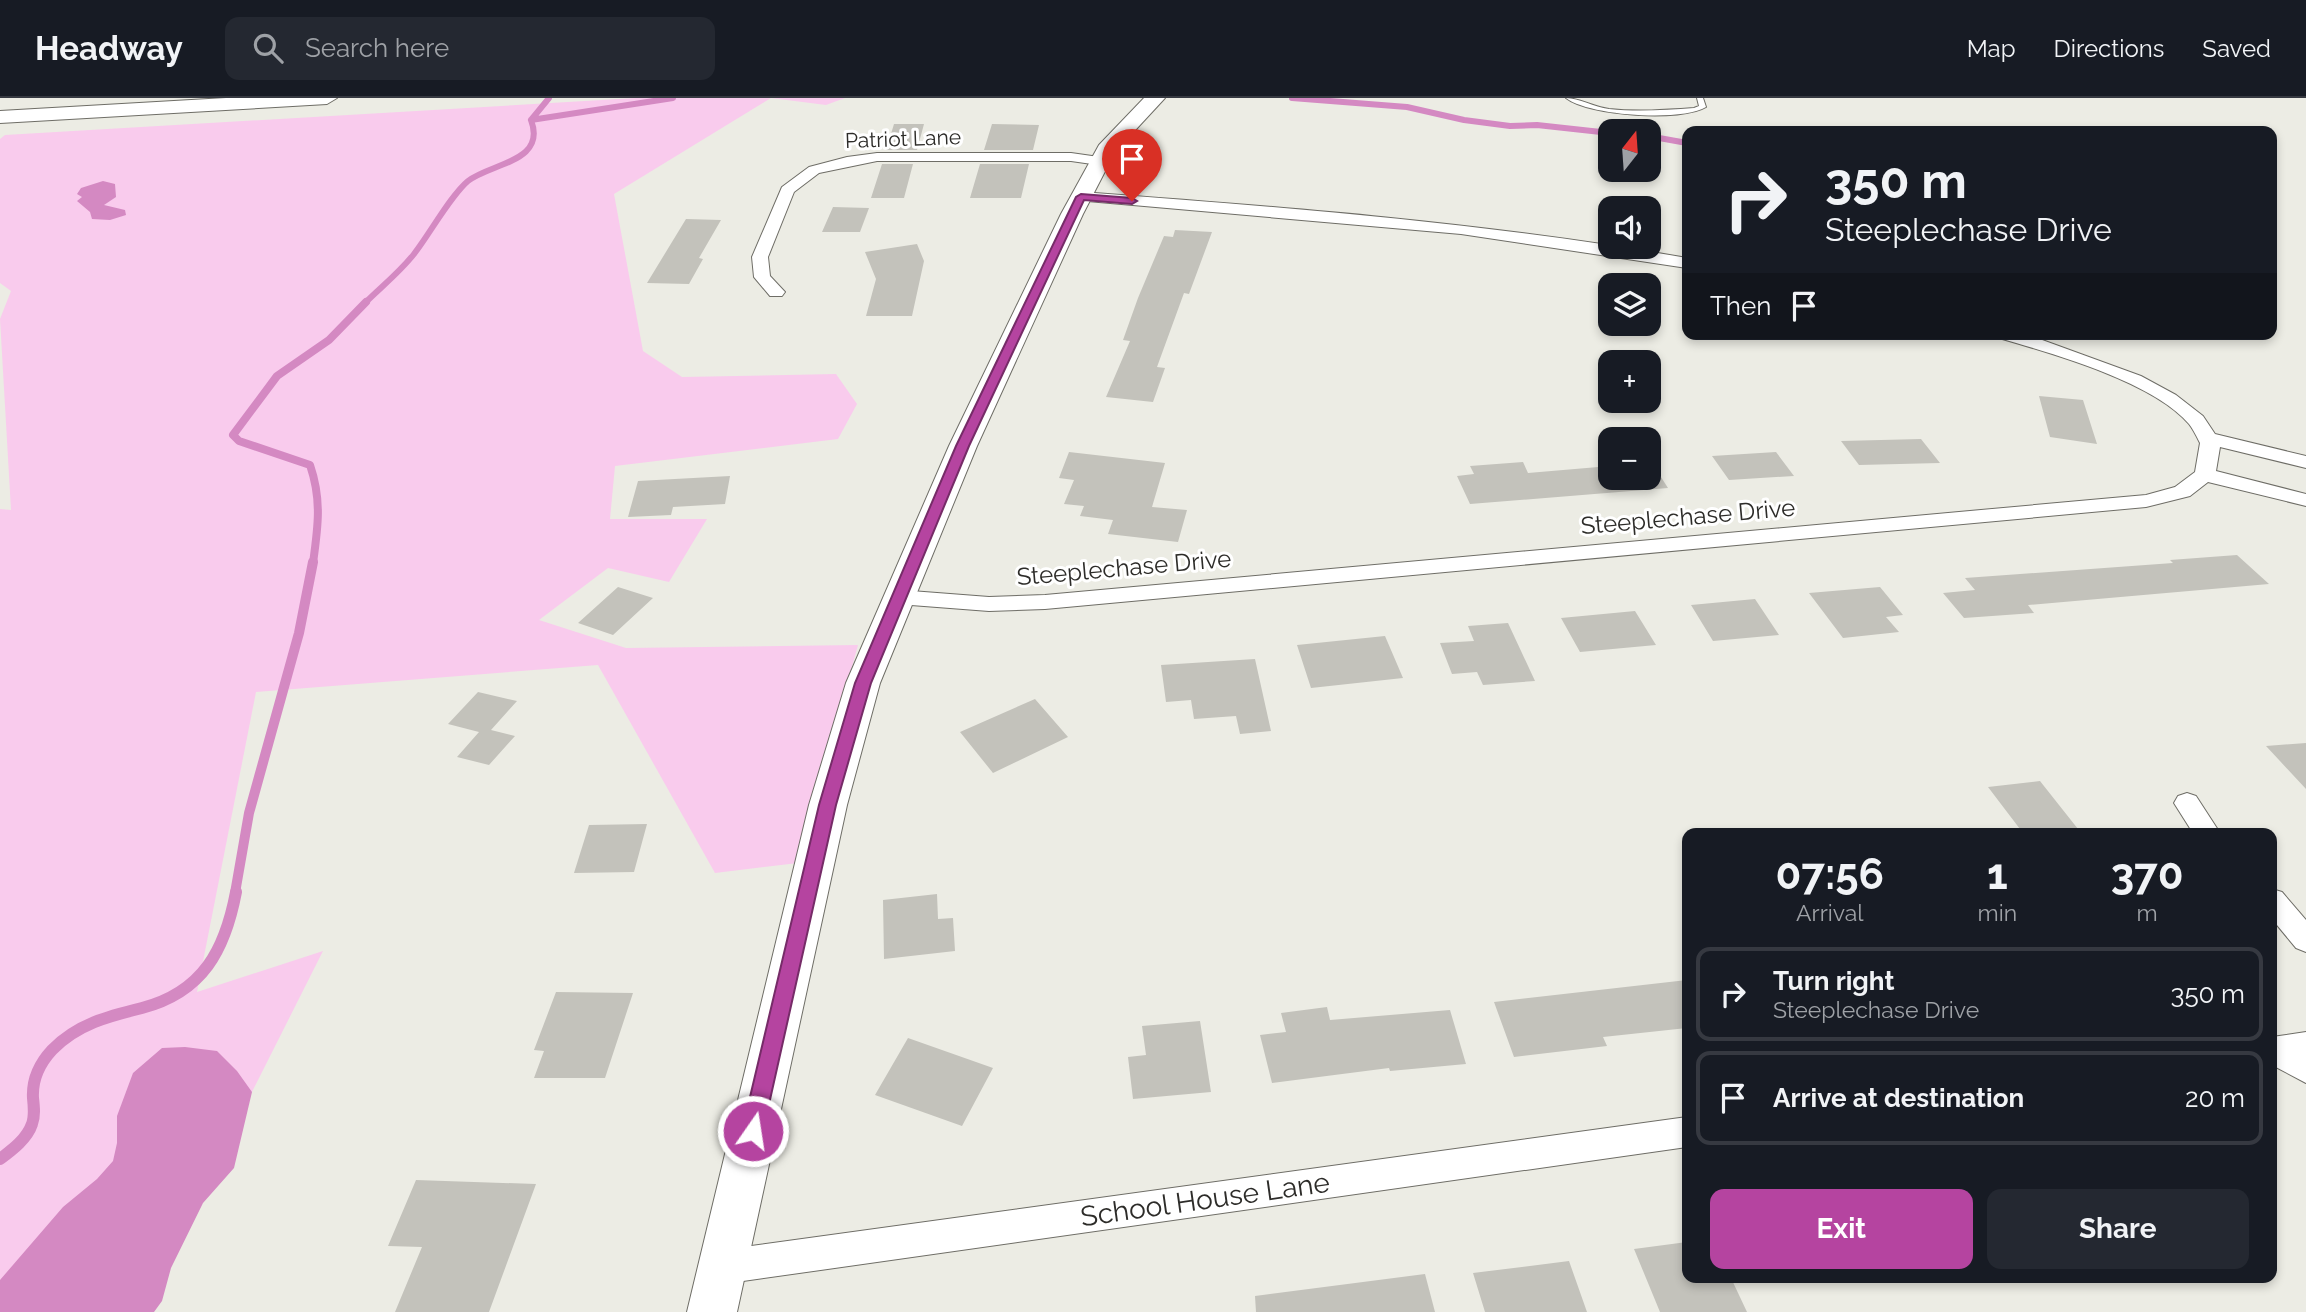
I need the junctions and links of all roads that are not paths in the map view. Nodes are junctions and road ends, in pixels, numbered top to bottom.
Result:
1 (327, 98) edge
2 (1155, 98) edge
3 (1569, 98) edge
4 (1700, 98) edge
5 (302, 99) edge
6 (0, 117) edge
7 (1099, 161) junction
8 (1081, 197) junction
9 (1682, 262) edge
10 (776, 292) dead end
11 (2025, 340) edge
12 (2210, 439) junction
13 (2306, 462) edge
14 (2205, 475) junction
15 (2306, 500) edge
16 (898, 597) junction
17 (2187, 803) dead end
18 (2204, 828) edge
19 (2277, 906) edge
20 (2306, 940) edge
21 (2306, 1045) edge
22 (2277, 1049) edge
23 (2277, 1053) edge
24 (2306, 1069) edge
25 (1682, 1133) edge
26 (722, 1267) junction
27 (712, 1312) edge

1 - 5 street
2 - 7 street
3 - 4 lane
5 - 6 street
7 - 8 street
7 - 10 street, Patriot Lane
8 - 9 street
8 - 16 street
11 - 12 street
12 - 13 street
12 - 14 street
14 - 15 street
14 - 16 street, Steeplechase Drive
16 - 26 street
17 - 18 street
19 - 20 street
21 - 22 street
23 - 24 street
25 - 26 street, School House Lane
26 - 27 street

